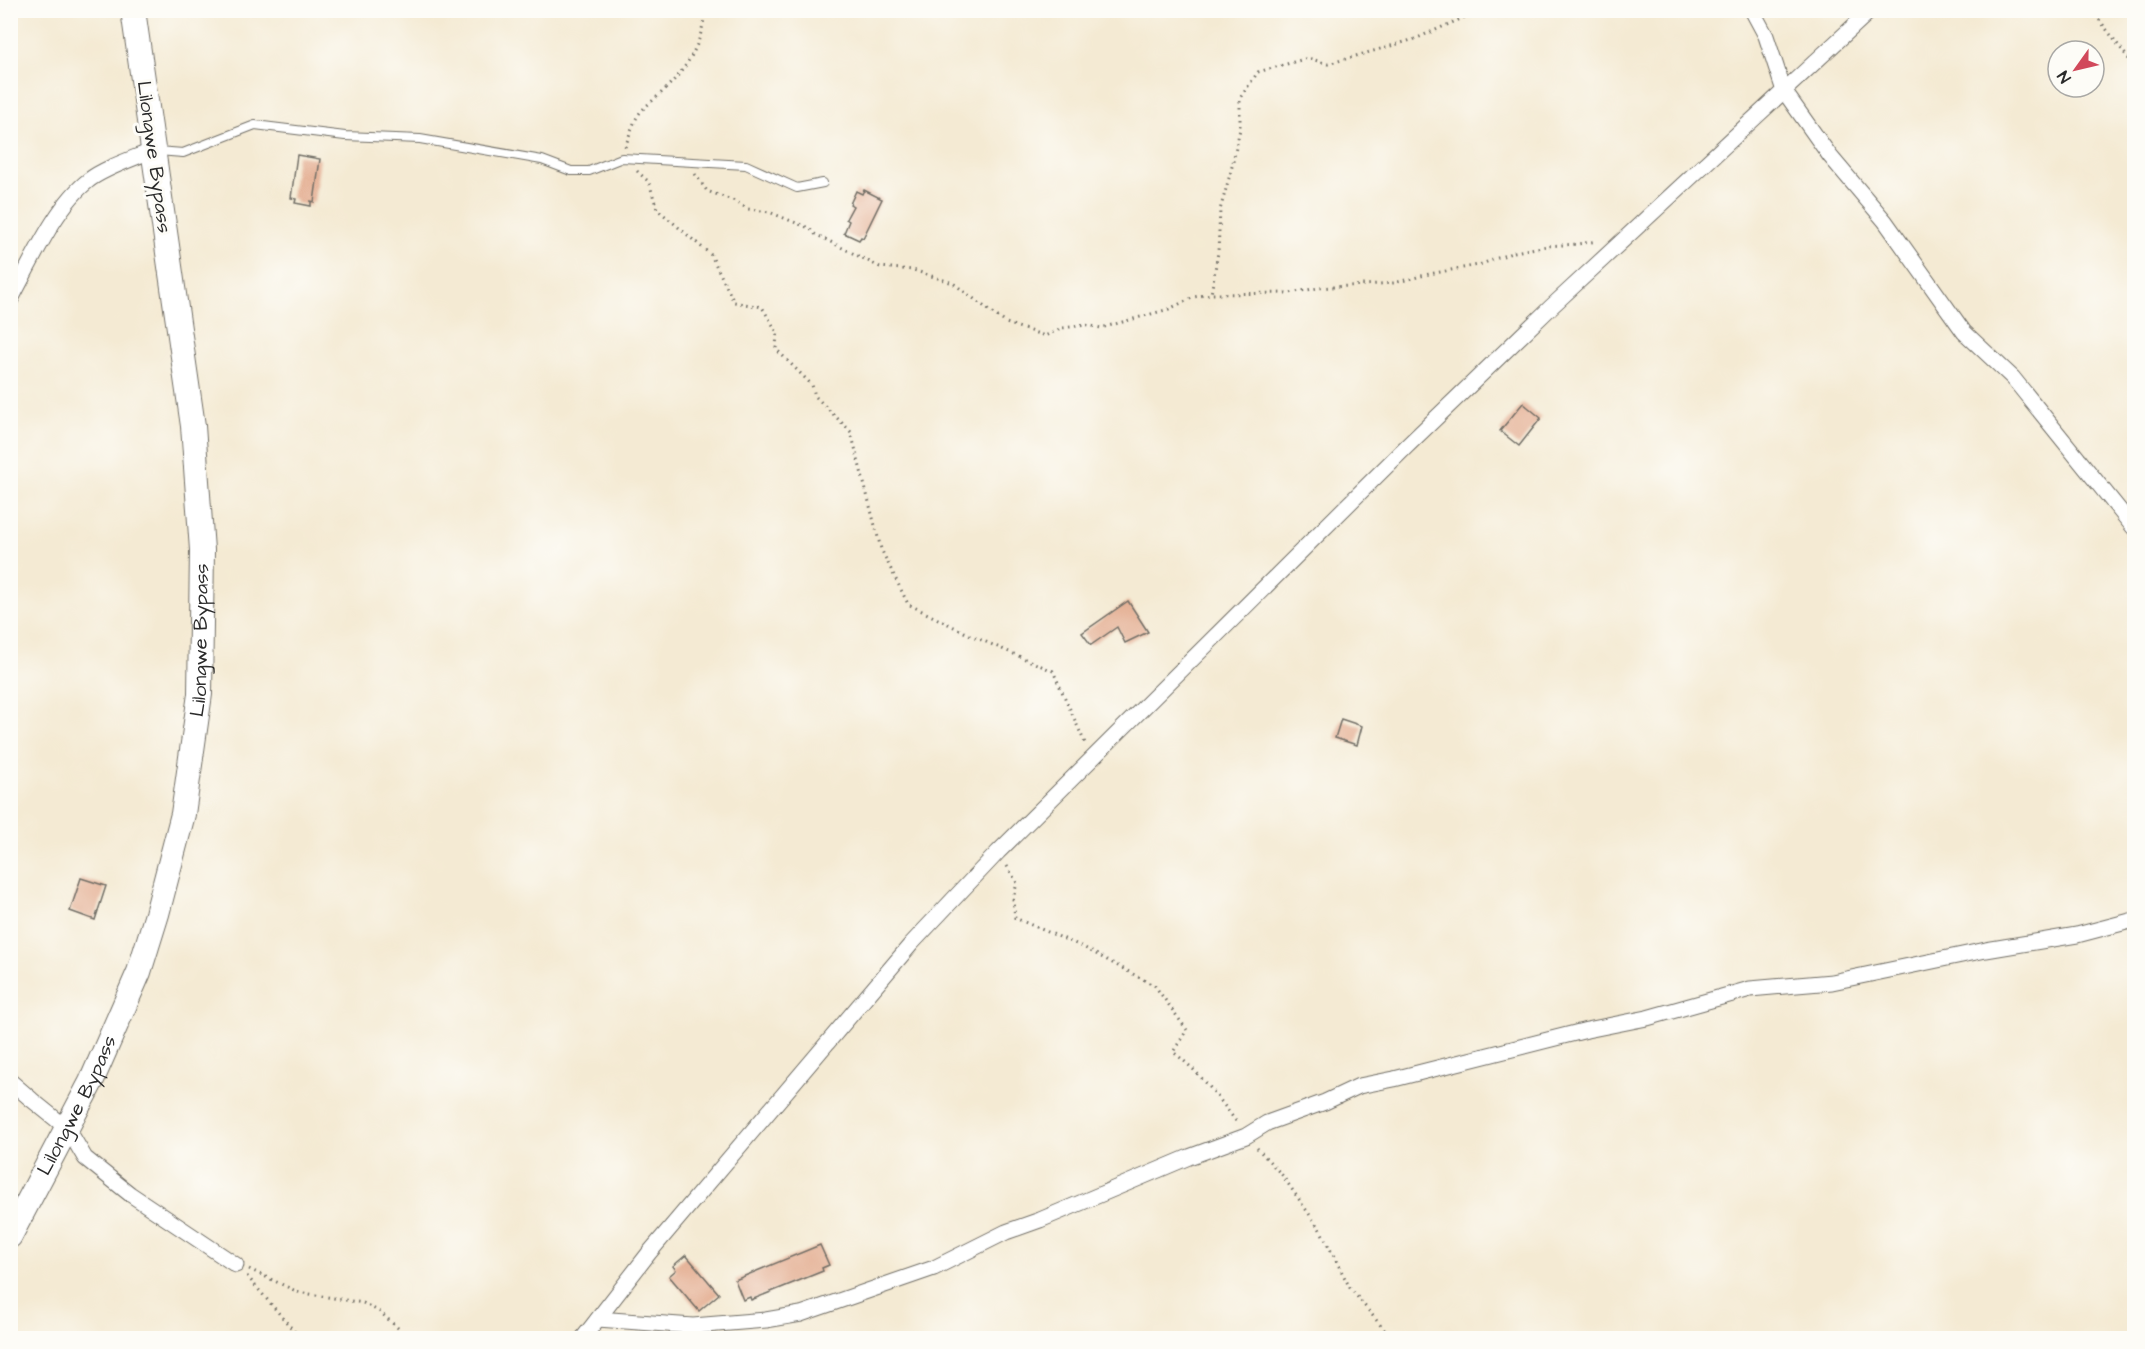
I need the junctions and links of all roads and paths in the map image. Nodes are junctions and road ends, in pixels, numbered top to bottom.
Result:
1 (133, 10) edge
2 (705, 10) edge
3 (1481, 10) edge
4 (1752, 10) edge
5 (1871, 10) edge
6 (2092, 10) edge
7 (2134, 66) edge
8 (1784, 92) junction
9 (153, 150) junction
10 (622, 158) junction
11 (687, 163) junction
12 (823, 183) dead end
13 (1619, 243) junction
14 (1210, 294) junction
15 (10, 301) edge
16 (2134, 528) edge
17 (1093, 759) junction
18 (998, 852) junction
19 (2134, 920) edge
20 (10, 1081) edge
21 (68, 1129) junction
22 (1246, 1136) junction
23 (10, 1236) edge
24 (236, 1265) junction
25 (598, 1319) junction
26 (1384, 1331) junction
27 (300, 1338) edge
28 (409, 1338) edge
29 (583, 1338) edge
30 (1377, 1338) edge
31 (1391, 1338) edge

1 - 9 main road, Lilongwe Bypass
2 - 10 path
3 - 14 path
4 - 8 street
5 - 8 street
6 - 7 path
8 - 13 street
8 - 16 street
9 - 10 lane
9 - 15 street
9 - 21 main road, Lilongwe Bypass
10 - 11 lane
10 - 17 path
11 - 12 lane
11 - 14 path
13 - 14 path
13 - 17 street
17 - 18 street
18 - 22 path
18 - 25 street
19 - 22 street
20 - 21 street
21 - 23 main road, Lilongwe Bypass
21 - 24 street
22 - 25 street
22 - 26 path
24 - 27 path
24 - 28 path
25 - 29 street
26 - 30 path
26 - 31 path

